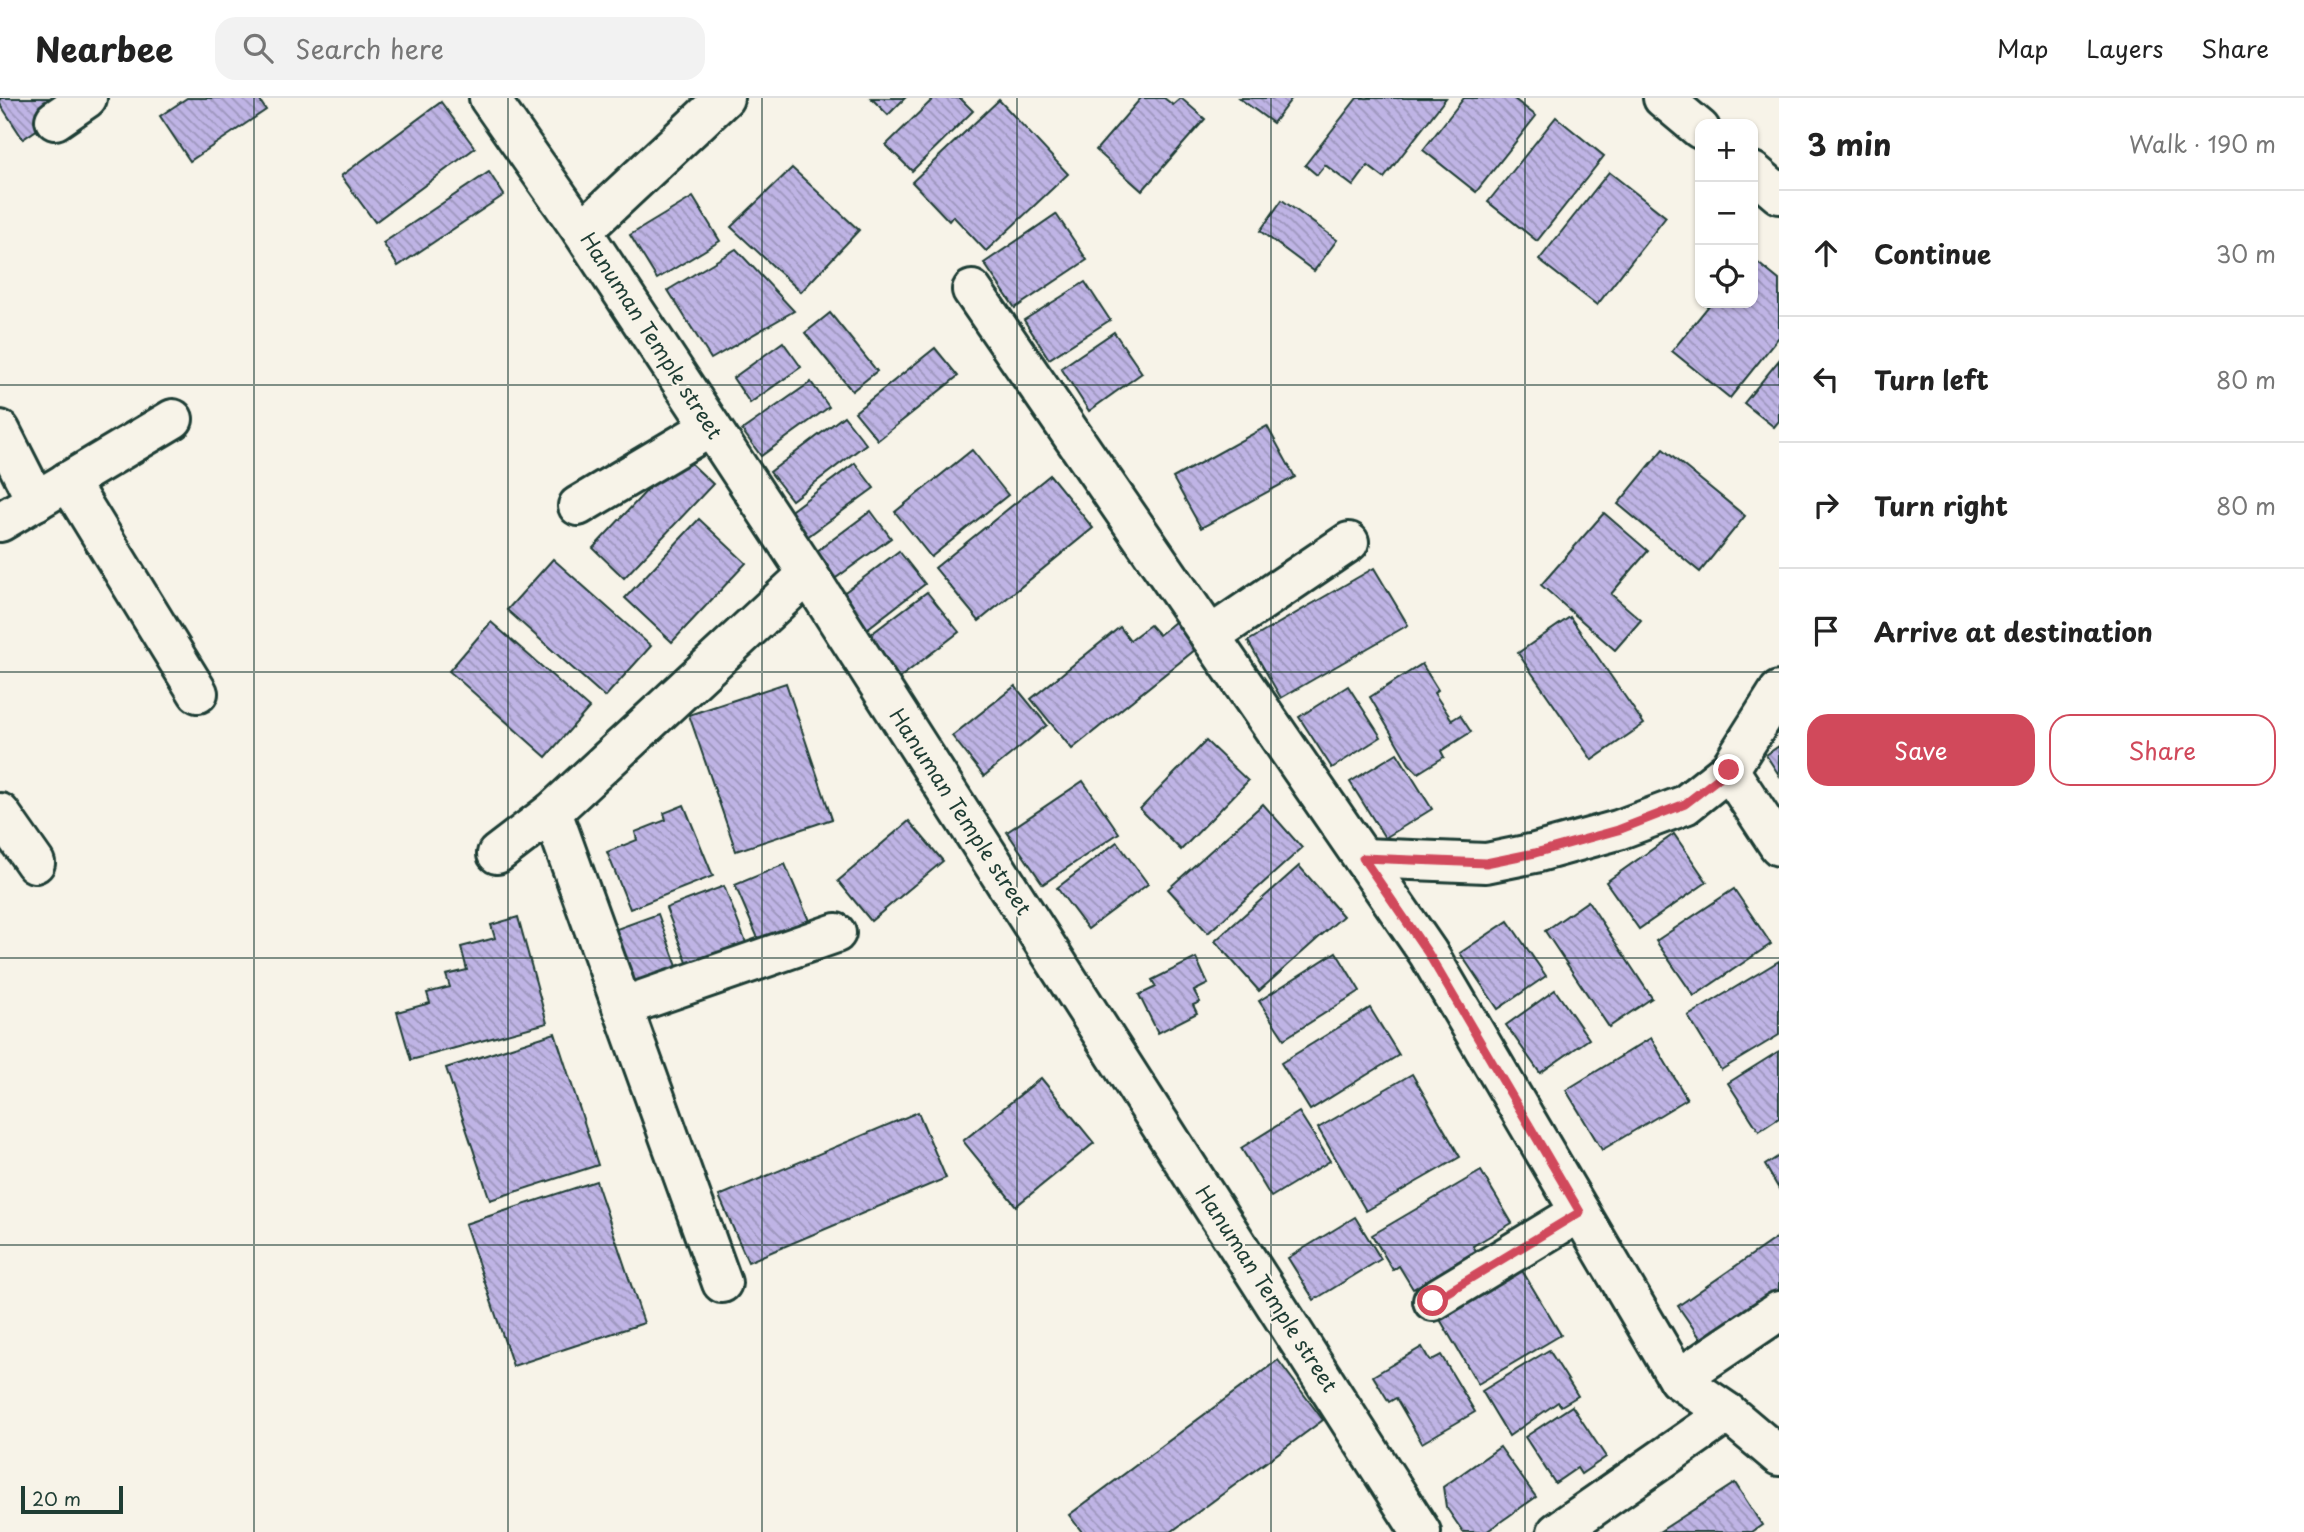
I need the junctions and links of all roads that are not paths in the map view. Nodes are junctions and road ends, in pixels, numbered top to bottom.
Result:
1 (87, 98) edge
2 (489, 98) edge
3 (724, 98) edge
4 (1663, 98) edge
5 (55, 120) dead end
6 (1695, 125) edge
7 (1758, 176) edge
8 (1779, 194) edge
9 (582, 230) junction
10 (972, 290) dead end
11 (173, 419) dead end
12 (711, 427) junction
13 (0, 430) edge
14 (68, 481) junction
15 (36, 501) junction
16 (578, 506) dead end
17 (0, 522) edge
18 (1349, 542) dead end
19 (808, 575) junction
20 (1210, 636) junction
21 (1779, 691) edge
22 (198, 693) dead end
23 (1729, 770) junction
24 (552, 812) junction
25 (0, 813) edge
26 (1779, 846) edge
27 (497, 854) dead end
28 (1363, 858) junction
29 (35, 863) dead end
30 (836, 933) dead end
31 (622, 1007) junction
32 (1580, 1212) junction
33 (722, 1283) dead end
34 (1433, 1301) dead end
35 (1779, 1311) edge
36 (1678, 1379) junction
37 (1728, 1413) junction
38 (1779, 1456) edge
39 (1422, 1532) edge
40 (1557, 1532) edge

1 - 5 street
2 - 9 street, Hanuman Temple street
3 - 9 street
4 - 6 street
7 - 8 street
9 - 12 street, Hanuman Temple street
10 - 20 street
11 - 14 street
12 - 16 street
12 - 19 street, Hanuman Temple street
13 - 15 street
14 - 15 street
14 - 22 street
15 - 17 street
18 - 20 street
19 - 24 street
19 - 39 street, Hanuman Temple street
20 - 28 street
21 - 23 street
23 - 26 street
23 - 28 street
24 - 27 street
24 - 31 street
25 - 29 street
28 - 32 street
30 - 31 street
31 - 33 street
32 - 34 street
32 - 36 street
35 - 36 street
36 - 37 street
37 - 38 street
37 - 40 street

